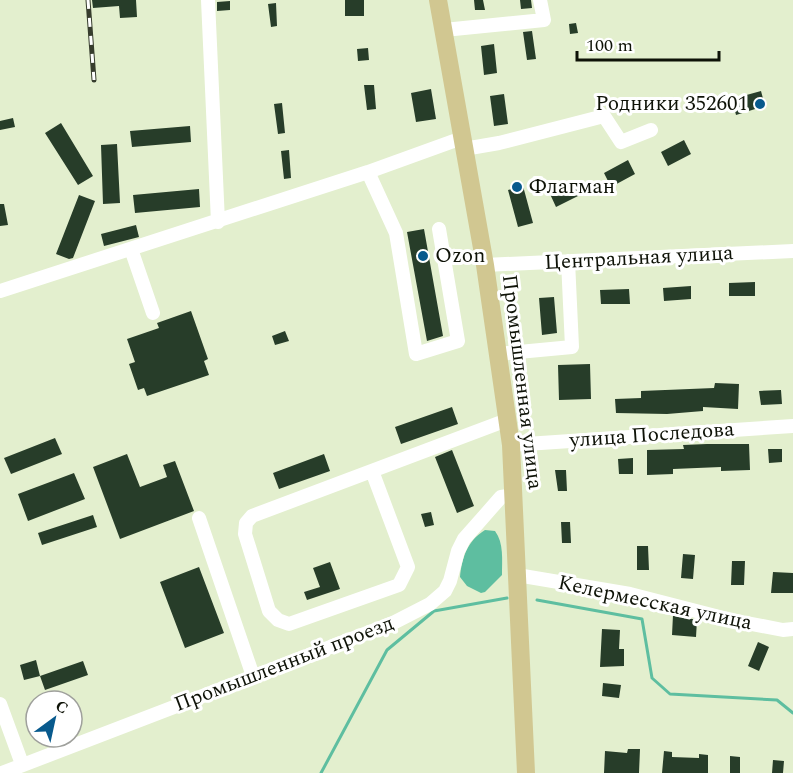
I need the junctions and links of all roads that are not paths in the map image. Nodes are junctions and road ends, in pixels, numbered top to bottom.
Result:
1 (208, 0) edge
2 (438, 0) edge
3 (540, 0) edge
4 (444, 30) junction
5 (651, 130) dead end
6 (463, 144) junction
7 (368, 172) junction
8 (218, 222) junction
9 (439, 229) dead end
10 (131, 249) junction
11 (793, 251) edge
12 (568, 261) junction
13 (485, 265) junction
14 (0, 291) edge
15 (153, 313) dead end
16 (498, 354) junction
17 (507, 420) junction
18 (793, 426) edge
19 (511, 445) junction
20 (372, 471) junction
21 (513, 495) junction
22 (199, 518) dead end
23 (517, 575) junction
24 (793, 629) edge
25 (253, 676) junction
26 (0, 704) edge
27 (22, 764) junction
28 (2, 773) edge
29 (526, 773) edge

1 - 8 street
2 - 4 main road, Промышленная улица
3 - 4 street
4 - 6 main road, Промышленная улица
5 - 6 street
6 - 7 street
6 - 13 main road, Промышленная улица
7 - 8 street
7 - 9 street
8 - 10 street
10 - 14 street
10 - 15 street
11 - 12 street, Центральная улица
12 - 13 street, Центральная улица
12 - 16 street
13 - 16 main road, Промышленная улица
16 - 17 main road, Промышленная улица
17 - 19 main road, Промышленная улица
17 - 20 street
18 - 19 street, улица Последова
19 - 21 main road, Промышленная улица
20 - 20 street
21 - 23 main road, Промышленная улица
21 - 25 street, Промышленный проезд
22 - 25 street
23 - 24 street, Келермесская улица
23 - 29 main road, Промышленная улица
25 - 27 street, Промышленный проезд
26 - 27 street
27 - 28 street, Промышленный проезд

